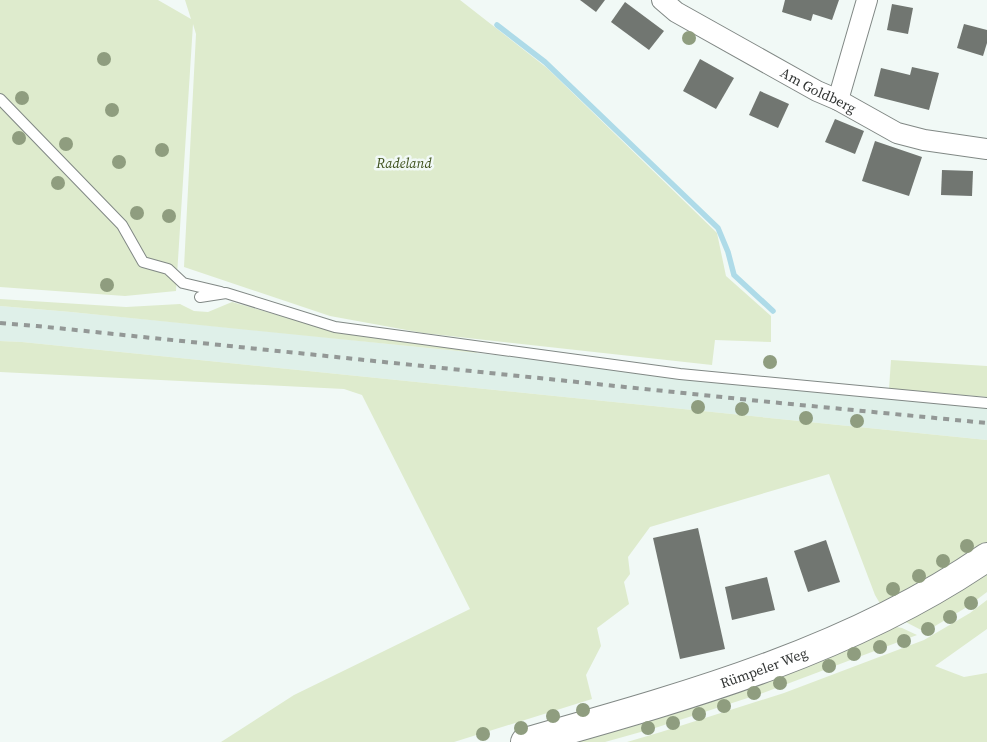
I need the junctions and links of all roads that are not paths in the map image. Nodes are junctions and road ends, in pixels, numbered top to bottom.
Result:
1 (662, 0) edge
2 (867, 0) edge
3 (0, 99) edge
4 (838, 100) junction
5 (987, 149) edge
6 (226, 293) junction
7 (200, 298) dead end
8 (987, 404) edge
9 (987, 557) edge
10 (525, 742) edge

1 - 4 street, Am Goldberg
2 - 4 street
3 - 6 lane
4 - 5 street, Am Goldberg
6 - 7 lane
6 - 8 lane
9 - 10 street, Rümpeler Weg

